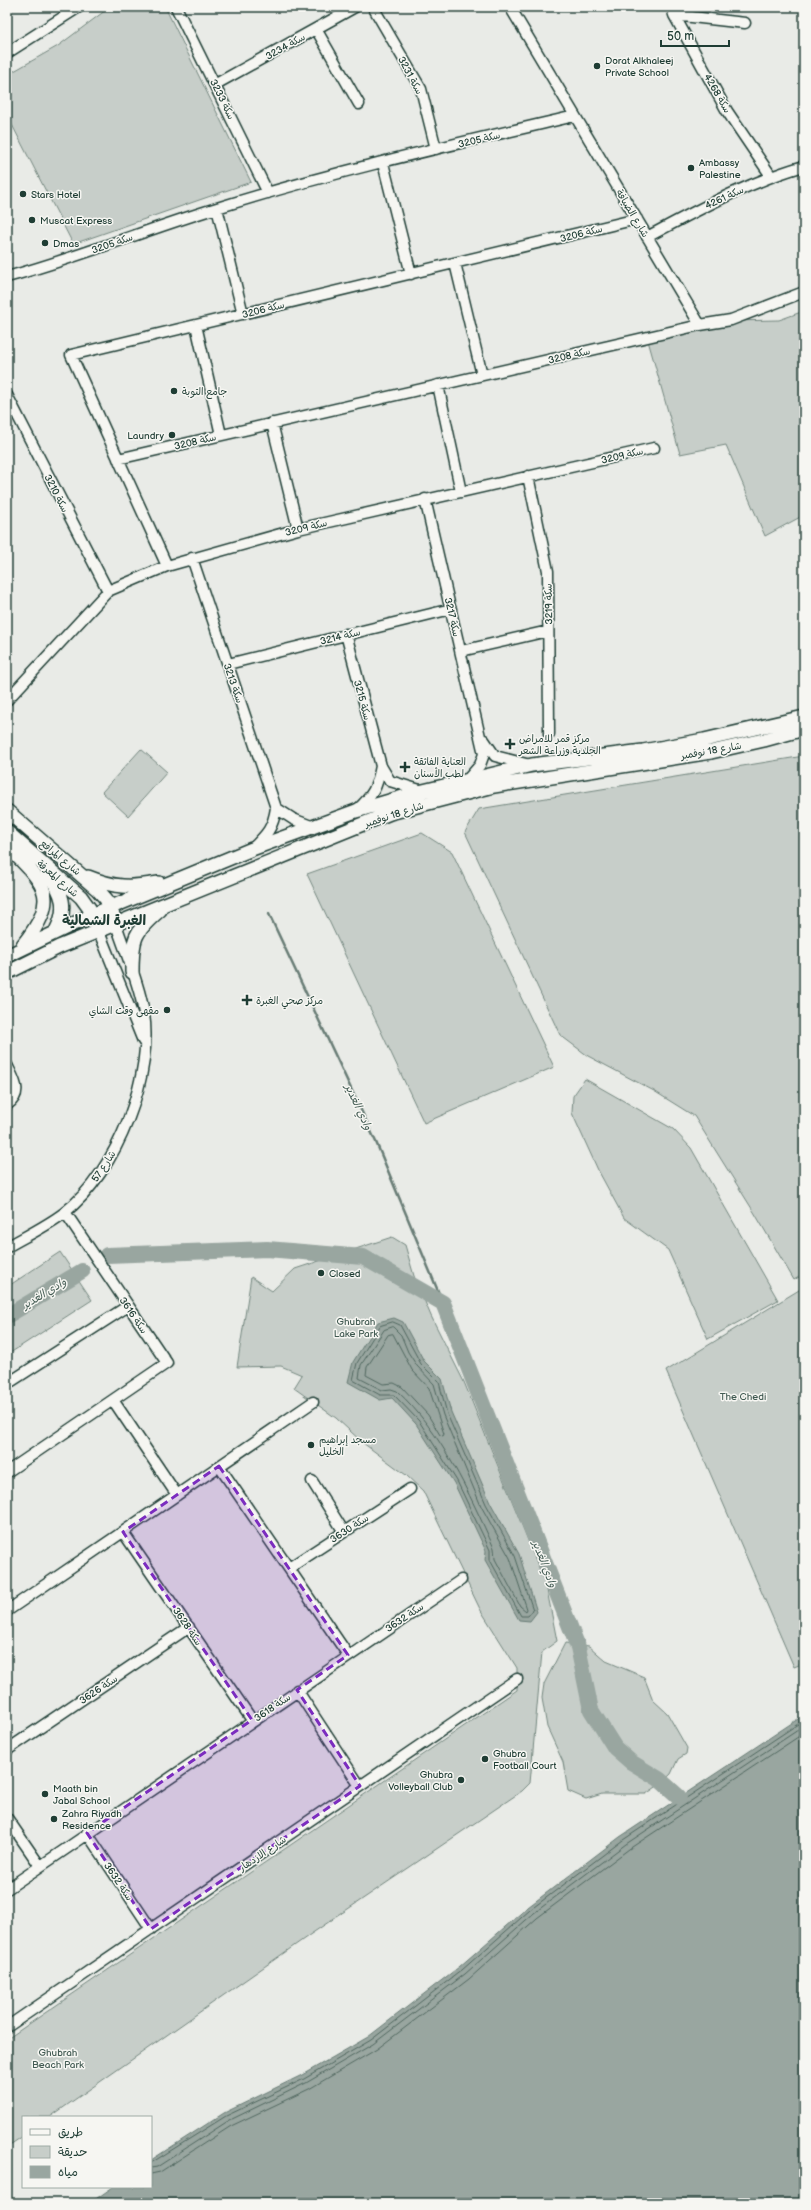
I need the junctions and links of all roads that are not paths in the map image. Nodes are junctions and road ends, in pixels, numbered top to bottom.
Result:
1 (78, 7) edge
2 (176, 7) edge
3 (355, 7) edge
4 (373, 7) edge
5 (510, 7) edge
6 (673, 11) edge
7 (745, 23) dead end
8 (316, 28) junction
9 (7, 53) edge
10 (216, 84) junction
11 (359, 104) dead end
12 (575, 116) junction
13 (436, 149) junction
14 (383, 163) junction
15 (804, 166) edge
16 (771, 176) junction
17 (268, 193) junction
18 (217, 208) junction
19 (637, 219) junction
20 (648, 237) junction
21 (455, 263) junction
22 (411, 274) junction
23 (7, 277) edge
24 (804, 292) edge
25 (243, 314) junction
26 (196, 325) junction
27 (700, 325) junction
28 (482, 375) junction
29 (438, 385) junction
30 (7, 394) edge
31 (272, 423) junction
32 (221, 435) junction
33 (654, 448) dead end
34 (118, 459) junction
35 (528, 476) junction
36 (461, 492) junction
37 (425, 500) junction
38 (298, 529) junction
39 (192, 558) junction
40 (167, 566) junction
41 (108, 591) junction
42 (452, 609) junction
43 (548, 631) junction
44 (346, 634) junction
45 (461, 651) junction
46 (228, 664) junction
47 (7, 700) edge
48 (804, 717) edge
49 (804, 729) edge
50 (481, 734) junction
51 (549, 734) dead end
52 (532, 765) junction
53 (381, 766) junction
54 (467, 780) junction
55 (423, 791) junction
56 (276, 808) junction
57 (7, 811) edge
58 (356, 811) junction
59 (311, 826) junction
60 (7, 832) edge
61 (7, 846) edge
62 (252, 849) junction
63 (40, 862) junction
64 (76, 869) junction
65 (186, 878) junction
66 (168, 903) junction
67 (110, 908) junction
68 (92, 915) junction
69 (116, 924) junction
70 (56, 931) junction
71 (99, 932) junction
72 (20, 949) junction
73 (7, 956) edge
74 (132, 972) junction
75 (7, 974) edge
76 (145, 1047) junction
77 (7, 1065) edge
78 (7, 1105) edge
79 (65, 1212) junction
80 (7, 1247) edge
81 (128, 1306) junction
82 (7, 1384) edge
83 (113, 1400) junction
84 (313, 1402) dead end
85 (219, 1466) junction
86 (7, 1472) edge
87 (312, 1481) dead end
88 (410, 1489) dead end
89 (177, 1495) junction
90 (123, 1532) junction
91 (344, 1532) junction
92 (289, 1568) junction
93 (461, 1580) dead end
94 (7, 1611) edge
95 (189, 1627) junction
96 (348, 1654) junction
97 (517, 1679) dead end
98 (297, 1690) junction
99 (252, 1720) junction
100 (7, 1750) edge
101 (360, 1786) junction
102 (7, 1818) edge
103 (87, 1833) junction
104 (40, 1866) junction
105 (7, 1888) edge
106 (151, 1929) junction
107 (7, 2027) edge

1 - 9 street
2 - 10 street, سكة 3233
3 - 8 street, سكة 3234
4 - 13 street, سكة 3231
5 - 12 street, شارع الضيافة
6 - 7 street
6 - 16 street, سكة 4268
8 - 10 street, سكة 3234
8 - 11 street
10 - 17 street, سكة 3233
12 - 13 street, سكة 3205
12 - 19 street, شارع الضيافة
13 - 14 street, سكة 3205
14 - 17 street, سكة 3205
14 - 22 street
15 - 16 street, سكة 4261
16 - 20 street, سكة 4261
17 - 18 street, سكة 3205
18 - 23 street, سكة 3205
18 - 25 street
19 - 20 street, شارع الضيافة
19 - 21 street, سكة 3206
20 - 27 street, شارع الضيافة
21 - 22 street, سكة 3206
21 - 28 street
22 - 25 street, سكة 3206
24 - 27 street
25 - 26 street, سكة 3206
26 - 32 street
26 - 34 street, سكة 3206
27 - 28 street, سكة 3208
28 - 29 street, سكة 3208
29 - 31 street, سكة 3208
29 - 36 street
30 - 41 street, سكة 3210
31 - 32 street, سكة 3208
31 - 38 street
32 - 34 street, سكة 3208
33 - 35 street, سكة 3209
34 - 40 street
35 - 36 street, سكة 3209
35 - 43 street, سكة 3219
36 - 37 street, سكة 3209
37 - 38 street, سكة 3209
37 - 42 street, سكة 3217
38 - 39 street, سكة 3209
39 - 40 street, سكة 3209
39 - 46 street, سكة 3213
40 - 41 street, سكة 3209
41 - 47 street, سكة 3209
42 - 44 street, سكة 3214
42 - 45 street, سكة 3217
43 - 45 street
43 - 51 street, سكة 3219
44 - 46 street, سكة 3214
44 - 53 street, سكة 3215
45 - 50 street, سكة 3217
46 - 56 street, سكة 3213
48 - 52 main road, شارع 18 نوفمبر
49 - 66 main road, شارع 18 نوفمبر
50 - 52 street, سكة 3217
50 - 54 street, سكة 3217
52 - 54 main road, شارع 18 نوفمبر
53 - 55 street, سكة 3215
53 - 58 street, سكة 3215
54 - 55 main road, شارع 18 نوفمبر
55 - 58 main road, شارع 18 نوفمبر
56 - 59 street
56 - 62 street
57 - 64 main road, شارع المرافع
58 - 59 main road, شارع 18 نوفمبر
59 - 62 main road, شارع 18 نوفمبر
60 - 63 main road, شارع المعرفة
61 - 72 main road
62 - 65 main road, شارع 18 نوفمبر
63 - 68 main road, شارع المعرفة
63 - 70 main road
64 - 65 main road
64 - 67 main road, شارع المرافع
65 - 67 main road, شارع 18 نوفمبر
66 - 69 main road, شارع 18 نوفمبر
66 - 74 main road
67 - 68 main road, شارع 18 نوفمبر
67 - 69 main road
68 - 70 main road, شارع 18 نوفمبر
68 - 71 main road, شارع المعرفة
69 - 71 main road, شارع 18 نوفمبر
69 - 74 street, شارع 57
70 - 72 main road, شارع 18 نوفمبر
71 - 75 main road, شارع 18 نوفمبر
71 - 76 street
72 - 73 main road, شارع 18 نوفمبر
74 - 76 street, شارع 57
76 - 79 street, شارع 57
77 - 78 street
79 - 80 street, شارع 57
79 - 81 street, سكة 3616
81 - 82 street
81 - 83 street, سكة 3616
83 - 86 street, سكة 3616
83 - 89 street
84 - 85 street
85 - 89 street
85 - 92 street
87 - 91 street
88 - 91 street, سكة 3630
89 - 90 street
90 - 94 street
90 - 95 street, سكة 3628
91 - 92 street, سكة 3630
92 - 96 street
93 - 96 street, سكة 3632
95 - 99 street, سكة 3628
95 - 100 street, سكة 3626
96 - 98 street, سكة 3618
97 - 101 street, شارع الازدهار
98 - 99 street, سكة 3618
98 - 101 street
99 - 103 street, سكة 3618
101 - 106 street, شارع الازدهار
102 - 104 street
103 - 104 street, سكة 3618
103 - 106 street, سكة 3632
104 - 105 street, سكة 3618
106 - 107 street, شارع الازدهار

